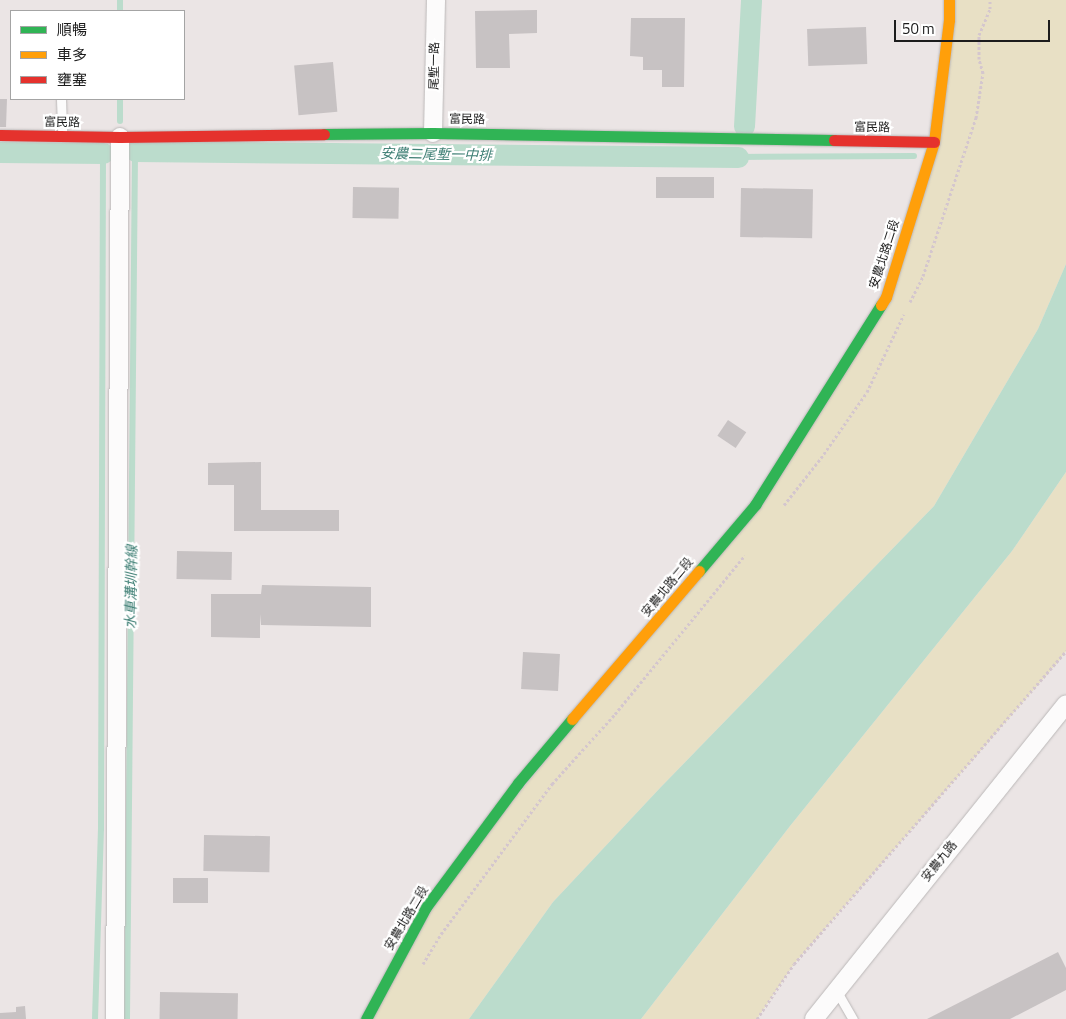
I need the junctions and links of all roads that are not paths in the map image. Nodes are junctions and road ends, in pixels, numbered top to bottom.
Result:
1 (436, 0) edge
2 (950, 0) edge
3 (61, 100) edge
4 (433, 132) junction
5 (0, 135) edge
6 (62, 136) junction
7 (120, 137) junction
8 (934, 142) junction
9 (1066, 704) edge
10 (836, 990) junction
11 (116, 1019) edge
12 (366, 1019) edge
13 (814, 1019) edge
14 (853, 1019) edge

1 - 4 street, 尾塹一路
2 - 8 street, 安農北路二段
3 - 6 lane
4 - 7 street, 富民路
4 - 8 street, 富民路
5 - 6 street, 富民路
6 - 7 street, 富民路
7 - 11 street
8 - 12 street, 安農北路二段
9 - 10 street, 安農九路
10 - 13 street, 安農九路
10 - 14 lane

